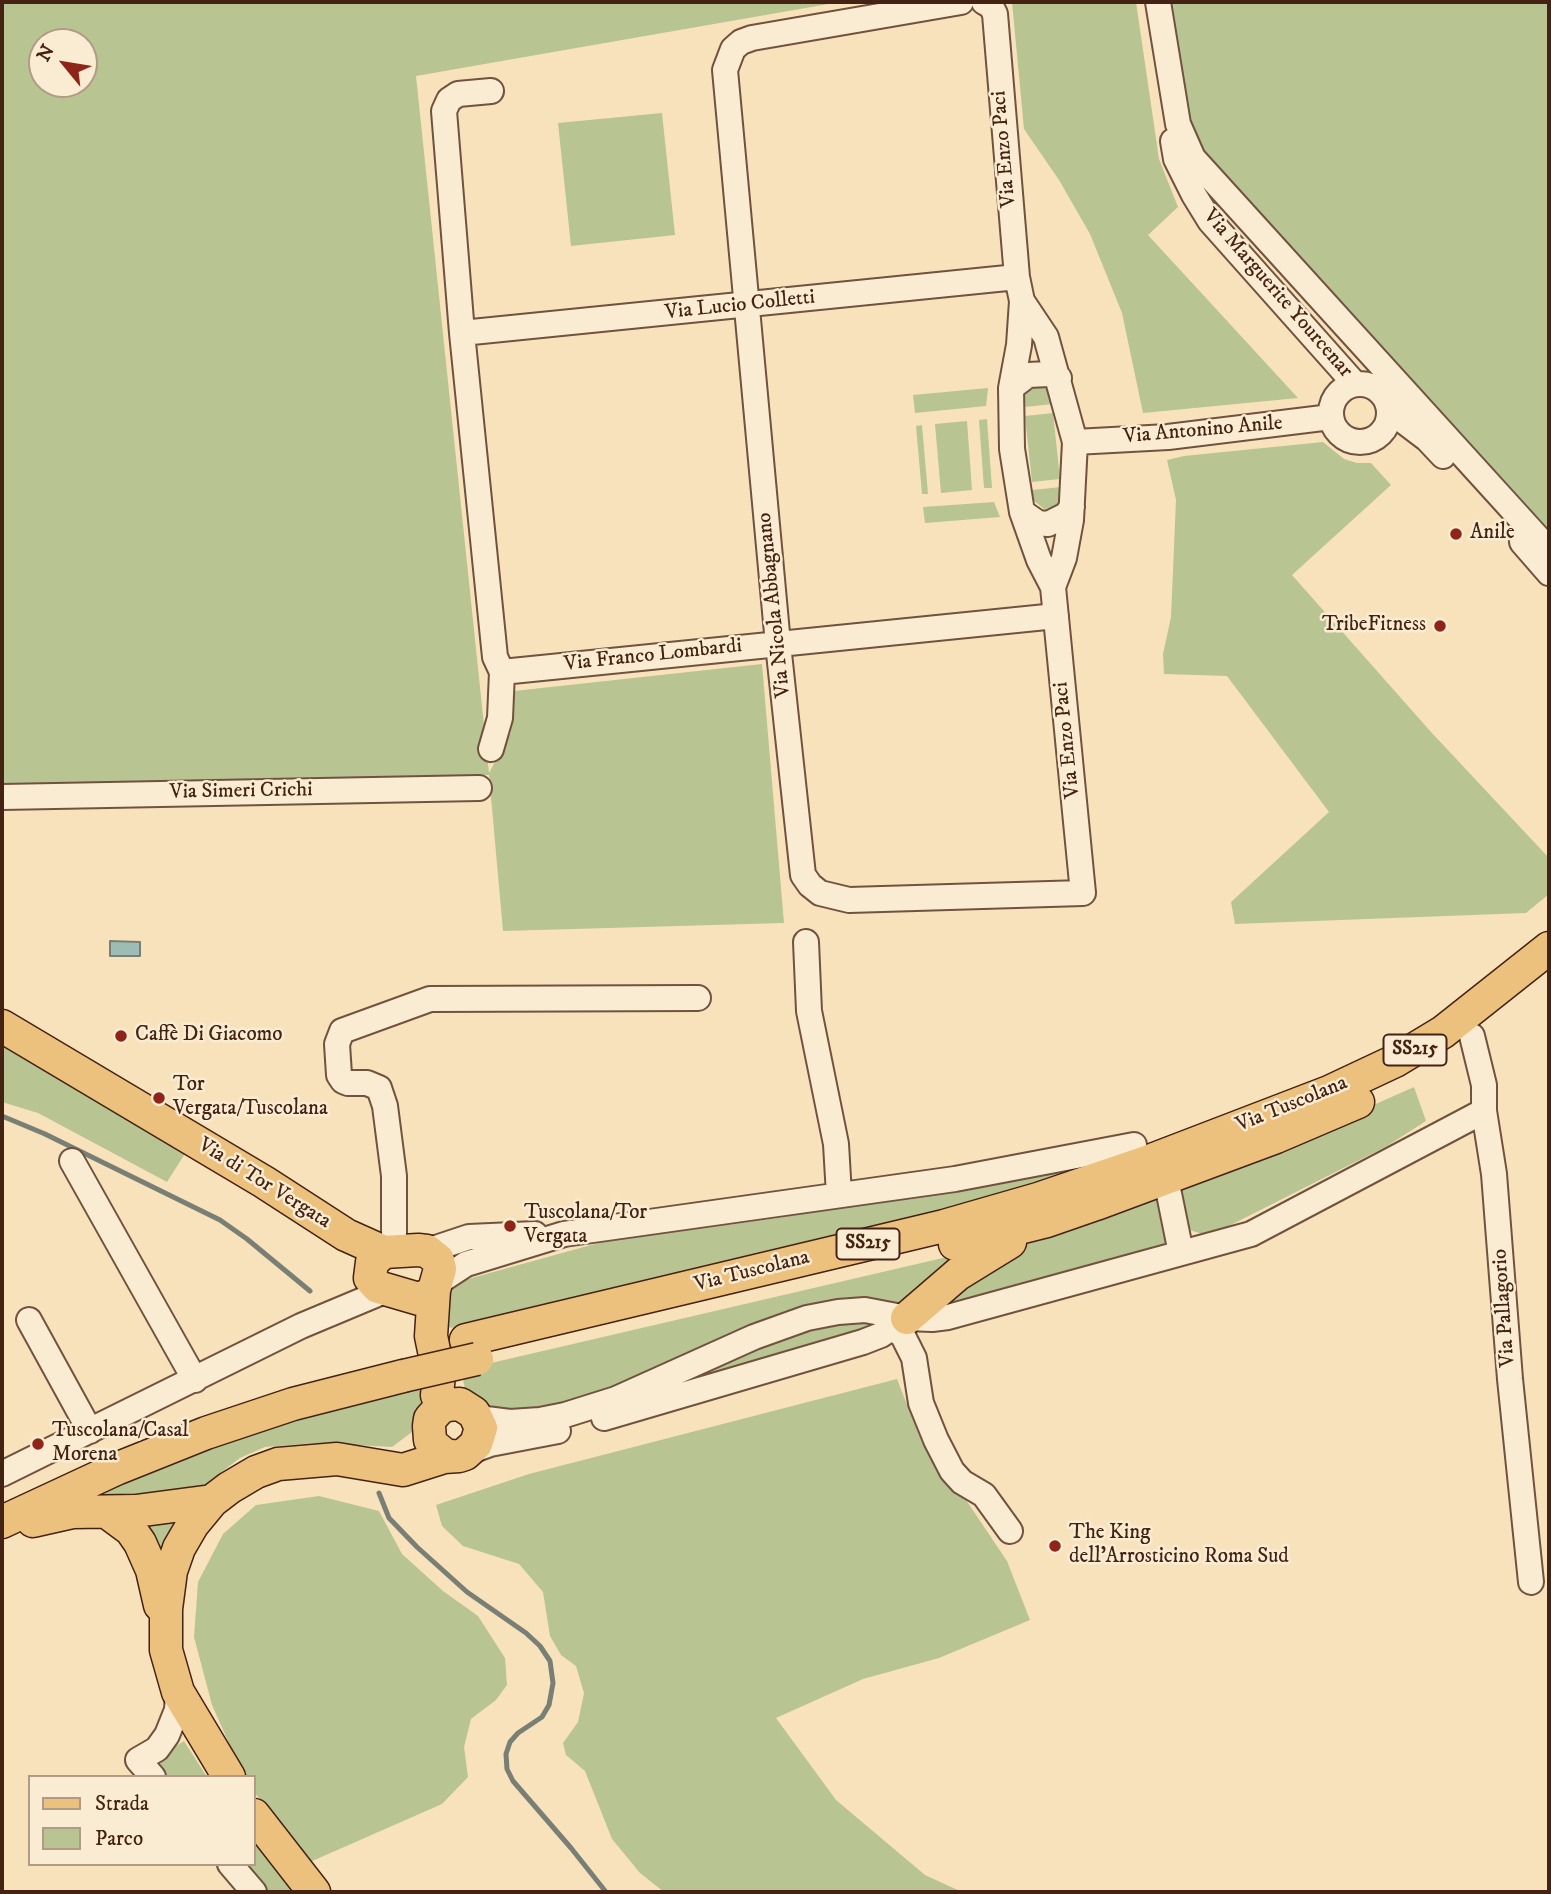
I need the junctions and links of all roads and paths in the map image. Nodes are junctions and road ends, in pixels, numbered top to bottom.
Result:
1 (961, 2) edge
2 (984, 2) edge
3 (1153, 2) edge
4 (1158, 2) edge
5 (491, 91) dead end
6 (1019, 289) junction
7 (745, 306) junction
8 (462, 332) junction
9 (1059, 378) junction
10 (1355, 384) junction
11 (1011, 388) junction
12 (1390, 411) junction
13 (1331, 417) junction
14 (1075, 442) junction
15 (1072, 507) junction
16 (1022, 512) junction
17 (1549, 550) edge
18 (1549, 573) edge
19 (1053, 587) junction
20 (1056, 616) junction
21 (778, 644) junction
22 (502, 671) junction
23 (491, 749) dead end
24 (479, 788) dead end
25 (2, 797) edge
26 (1083, 893) joint
27 (806, 942) dead end
28 (1549, 948) edge
29 (1549, 974) edge
30 (698, 998) dead end
31 (2, 1026) edge
32 (1472, 1036) junction
33 (1484, 1111) junction
34 (1261, 1117) junction
35 (1134, 1145) joint
36 (72, 1161) dead end
37 (1166, 1179) junction
38 (839, 1195) junction
39 (1047, 1221) junction
40 (564, 1234) junction
41 (427, 1251) junction
42 (1181, 1253) junction
43 (384, 1271) junction
44 (435, 1286) junction
45 (29, 1320) dead end
46 (900, 1323) junction
47 (301, 1326) junction
48 (472, 1349) junction
49 (435, 1356) junction
50 (401, 1366) junction
51 (195, 1380) junction
52 (470, 1410) junction
53 (431, 1420) junction
54 (90, 1431) junction
55 (462, 1453) junction
56 (362, 1461) junction
57 (2, 1474) edge
58 (2, 1499) edge
59 (212, 1501) junction
60 (108, 1513) junction
61 (2, 1522) edge
62 (2, 1529) edge
63 (1010, 1531) dead end
64 (1531, 1582) dead end
65 (165, 1624) junction
66 (178, 1692) junction
67 (145, 1769) edge
68 (228, 1775) edge
69 (256, 1818) edge
70 (232, 1866) edge
71 (254, 1892) edge
72 (314, 1892) edge

1 - 7 street, Via Nicola Abbagnano
2 - 6 street, Via Enzo Paci
3 - 10 street, Via Marguerite Yourcenar
4 - 17 street
5 - 8 street
6 - 7 street, Via Lucio Colletti
6 - 9 street, Via Enzo Paci
6 - 11 street, Via Enzo Paci
7 - 8 street, Via Lucio Colletti
7 - 21 street, Via Nicola Abbagnano
8 - 22 street
9 - 11 street
9 - 14 street, Via Enzo Paci
10 - 12 street
10 - 13 street
11 - 16 street, Via Enzo Paci
12 - 13 street
12 - 18 street
13 - 14 street, Via Antonino Anile
14 - 15 street, Via Enzo Paci
15 - 16 street
15 - 19 street, Via Enzo Paci
16 - 19 street, Via Enzo Paci
19 - 20 street, Via Enzo Paci
20 - 21 street, Via Franco Lombardi
20 - 26 street, Via Enzo Paci
21 - 22 street, Via Franco Lombardi
21 - 26 street, Via Nicola Abbagnano
22 - 23 street
24 - 25 street, Via Simeri Crichi
27 - 38 street
28 - 34 main road, Via Tuscolana / SS215
29 - 32 main road, Via Tuscolana / SS215
30 - 43 street
31 - 43 main road, Via di Tor Vergata
32 - 33 street, Via Pallagorio
32 - 37 main road, Via Tuscolana / SS215
33 - 42 street
33 - 64 street, Via Pallagorio
34 - 35 main road
34 - 48 main road, Via Tuscolana / SS215
35 - 38 street
36 - 51 street
37 - 39 main road, Via Tuscolana / SS215
37 - 42 street
38 - 40 street
39 - 46 main road
39 - 48 main road, Via Tuscolana / SS215
40 - 41 street
40 - 44 street
41 - 43 main road
41 - 44 main road
42 - 46 street
43 - 44 main road
43 - 47 street
43 - 47 street
43 - 49 main road
44 - 49 main road
45 - 54 street
46 - 52 street
46 - 55 street
46 - 63 street
47 - 51 street
48 - 50 main road, Via Tuscolana / SS215, bridge
49 - 52 main road
49 - 53 main road
50 - 58 main road, Via Tuscolana / SS215
50 - 61 main road, Via Tuscolana / SS215
51 - 54 street
52 - 53 main road
52 - 55 main road
53 - 55 main road
53 - 56 main road
54 - 57 street
55 - 56 main road
56 - 59 main road
59 - 60 main road
59 - 65 main road
60 - 62 main road
60 - 65 main road
65 - 66 main road
66 - 67 street
66 - 68 main road
69 - 72 main road
70 - 71 street

